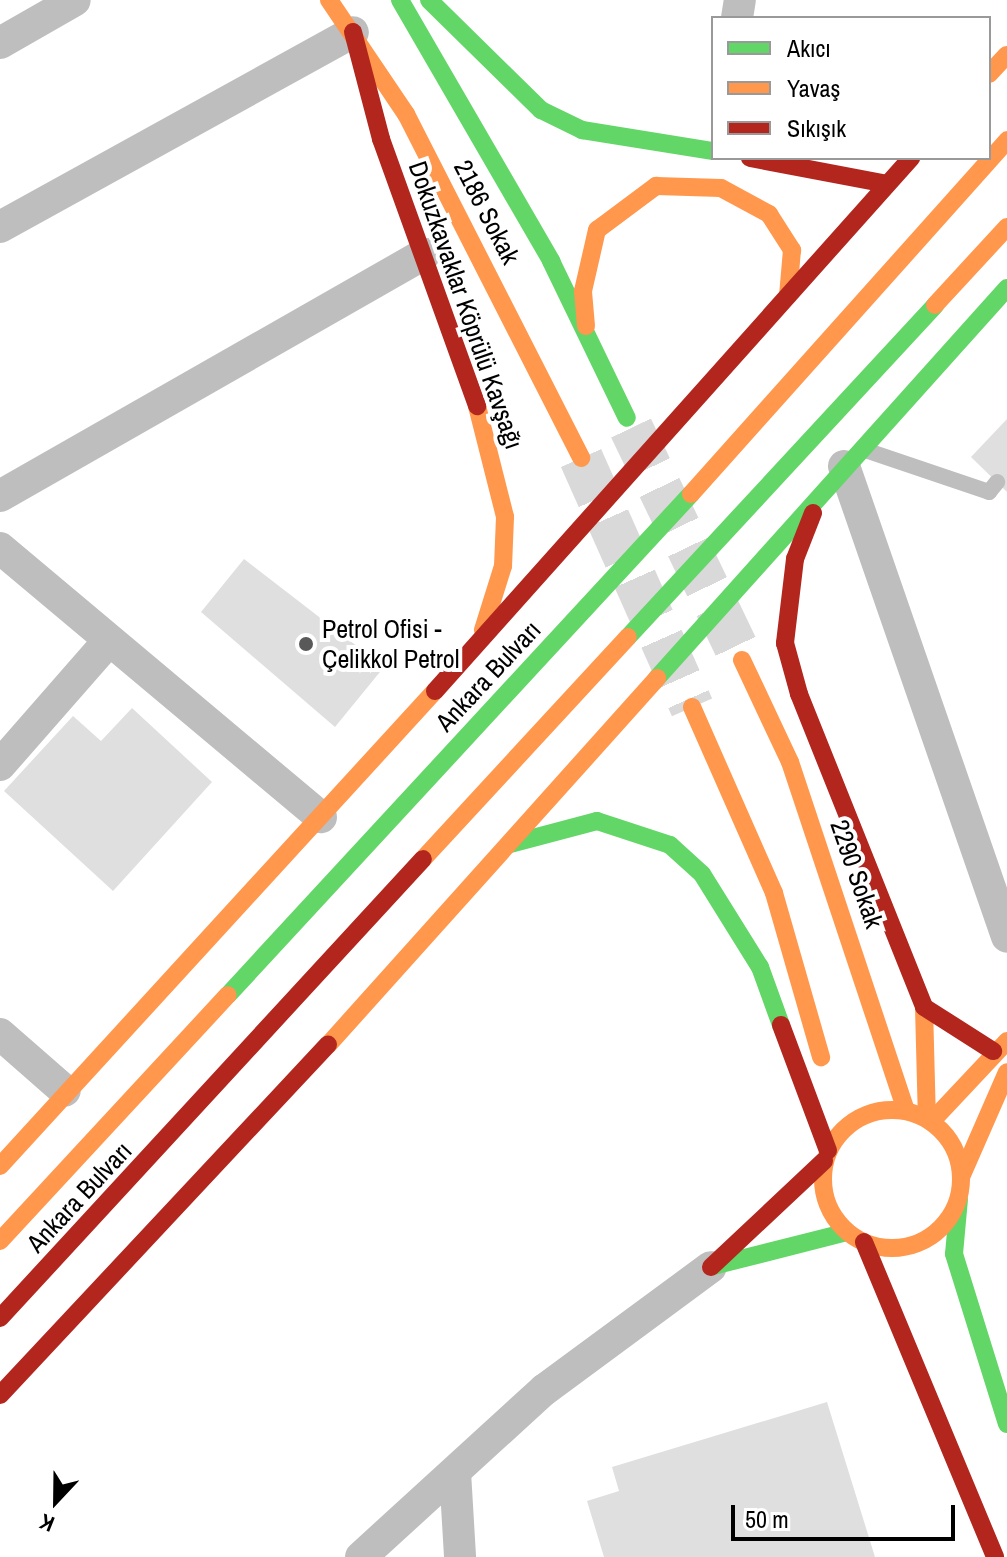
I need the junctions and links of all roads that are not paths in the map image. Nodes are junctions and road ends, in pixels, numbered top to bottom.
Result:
1 (75, 0) edge
2 (329, 0) edge
3 (400, 0) edge
4 (429, 0) edge
5 (353, 32) junction
6 (0, 43) edge
7 (1007, 55) edge
8 (991, 72) edge
9 (1007, 140) edge
10 (711, 151) edge
11 (991, 158) edge
12 (761, 160) edge
13 (909, 160) edge
14 (989, 160) edge
15 (887, 184) junction
16 (0, 227) edge
17 (1007, 227) edge
18 (425, 254) junction
19 (1007, 288) edge
20 (788, 296) junction
21 (586, 336) junction
22 (627, 418) tunnel mouth
23 (853, 457) junction
24 (581, 458) tunnel mouth
25 (997, 482) dead end
26 (823, 490) junction
27 (0, 496) edge
28 (0, 548) edge
29 (106, 644) junction
30 (478, 644) junction
31 (742, 660) tunnel mouth
32 (692, 707) tunnel mouth
33 (0, 765) edge
34 (321, 817) junction
35 (504, 846) junction
36 (290, 849) junction
37 (276, 892) dead end
38 (267, 922) dead end
39 (425, 934) junction
40 (1007, 937) edge
41 (372, 961) dead end
42 (253, 965) junction
43 (345, 974) dead end
44 (304, 994) junction
45 (924, 1007) junction
46 (0, 1034) edge
47 (1000, 1046) edge
48 (1007, 1072) edge
49 (65, 1091) junction
50 (906, 1110) junction
51 (929, 1120) junction
52 (828, 1153) junction
53 (0, 1166) edge
54 (962, 1175) junction
55 (960, 1197) junction
56 (847, 1232) junction
57 (0, 1241) edge
58 (864, 1242) junction
59 (711, 1267) junction
60 (0, 1318) edge
61 (0, 1395) edge
62 (1007, 1424) edge
63 (455, 1472) junction
64 (361, 1557) edge
65 (460, 1557) edge
66 (995, 1557) edge

1 - 6 street
2 - 5 main road, 2186 Sokak
3 - 21 main road, 2186 Sokak
4 - 10 main road
5 - 16 street
5 - 18 main road, Dokuzkavaklar Köprülü Kavşağı
5 - 24 main road, 2186 Sokak
7 - 8 main road
9 - 11 main road, Ankara Bulvarı
12 - 15 main road
13 - 15 main road, Ankara Bulvarı
14 - 42 main road, Ankara Bulvarı
15 - 20 main road, Ankara Bulvarı
17 - 44 main road, Ankara Bulvarı
18 - 27 street
18 - 30 main road, Dokuzkavaklar Köprülü Kavşağı
19 - 23 main road
20 - 21 main road
20 - 30 main road, Ankara Bulvarı
21 - 22 main road, 2186 Sokak
23 - 25 lane
23 - 26 main road
23 - 40 street
26 - 35 main road
26 - 45 main road
28 - 29 street
29 - 33 street
29 - 34 street
30 - 34 main road, Ankara Bulvarı
31 - 50 main road, 2290 Sokak
32 - 52 main road
34 - 36 main road, Ankara Bulvarı
35 - 39 main road
35 - 52 main road
36 - 37 main road
36 - 49 main road, Ankara Bulvarı
38 - 42 main road
39 - 41 main road
39 - 61 main road
42 - 57 main road, Ankara Bulvarı
43 - 44 main road
44 - 60 main road, Ankara Bulvarı
45 - 47 main road
45 - 51 main road
46 - 49 street
47 - 51 main road
48 - 54 main road
49 - 53 main road, Ankara Bulvarı
50 - 51 main road
50 - 52 main road
51 - 54 main road
52 - 56 main road
52 - 59 main road
54 - 55 main road
55 - 58 main road
55 - 62 main road
56 - 58 main road
56 - 59 main road
58 - 66 main road
59 - 63 street
63 - 64 street
63 - 65 street

